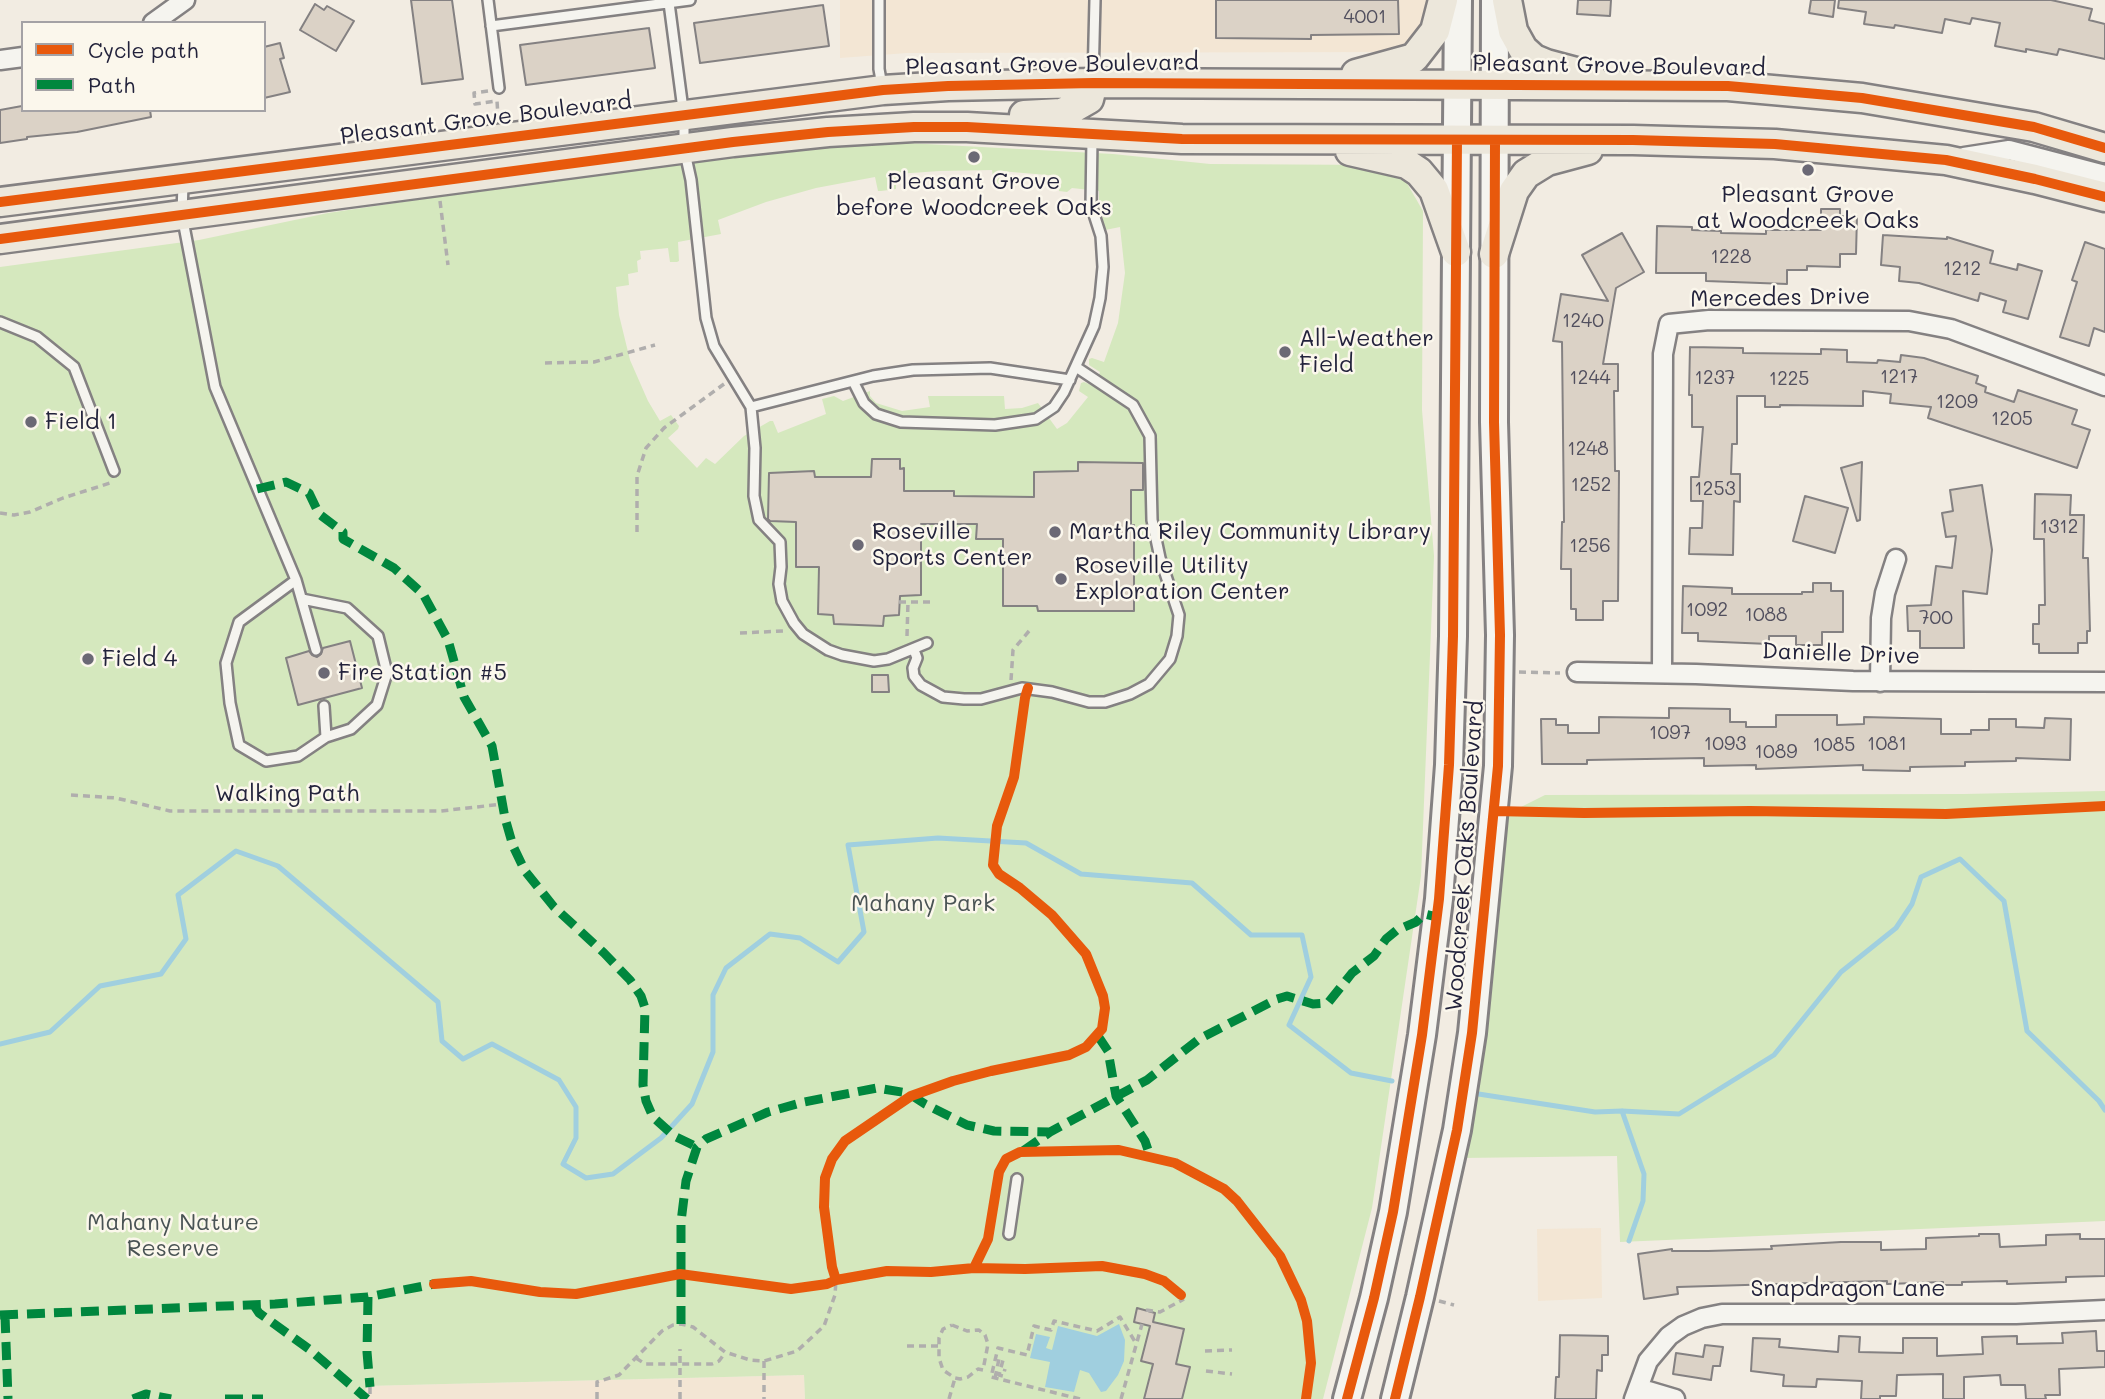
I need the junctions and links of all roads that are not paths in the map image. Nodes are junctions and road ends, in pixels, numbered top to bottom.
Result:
1 (185, 0) edge
2 (488, 0) edge
3 (690, 0) edge
4 (880, 0) edge
5 (1095, 0) edge
6 (1443, 0) edge
7 (1458, 0) edge
8 (1495, 0) edge
9 (1507, 0) edge
10 (669, 3) junction
11 (156, 21) edge
12 (491, 26) junction
13 (21, 57) edge
14 (0, 60) edge
15 (1093, 83) junction
16 (1317, 84) junction
17 (1457, 85) junction
18 (1495, 85) junction
19 (1620, 85) junction
20 (499, 88) road end
21 (883, 90) junction
22 (684, 117) junction
23 (914, 127) junction
24 (1092, 135) junction
25 (1299, 140) junction
26 (1457, 140) junction
27 (1495, 140) junction
28 (1633, 140) junction
29 (684, 148) junction
30 (2105, 148) edge
31 (1946, 160) junction
32 (2105, 176) edge
33 (183, 177) junction
34 (2105, 197) edge
35 (0, 202) edge
36 (183, 215) junction
37 (0, 239) edge
38 (1456, 252) junction
39 (1494, 254) junction
40 (0, 322) edge
41 (1076, 367) junction
42 (1069, 380) junction
43 (854, 383) junction
44 (2105, 386) edge
45 (751, 407) junction
46 (114, 471) road end
47 (1896, 559) dead end
48 (296, 580) junction
49 (302, 599) junction
50 (926, 643) dead end
51 (316, 650) dead end
52 (911, 651) junction
53 (1577, 672) road end
54 (1662, 673) junction
55 (1880, 681) junction
56 (2105, 682) edge
57 (324, 706) dead end
58 (326, 737) junction
59 (1017, 1179) dead end
60 (1009, 1234) dead end
61 (2105, 1310) edge
62 (1636, 1394) edge
63 (1347, 1399) edge
64 (1395, 1399) edge
65 (1675, 1399) edge

1 - 11 street
2 - 12 lane
3 - 10 lane
4 - 21 lane
5 - 15 lane
6 - 16 main road
7 - 17 main road, Woodcreek Oaks Boulevard
8 - 18 main road, Woodcreek Oaks Boulevard
9 - 19 main road
10 - 12 lane
10 - 22 lane
12 - 20 lane
13 - 14 street
15 - 16 main road, Pleasant Grove Boulevard
15 - 21 main road, Pleasant Grove Boulevard
15 - 23 main road
16 - 17 main road, Pleasant Grove Boulevard
17 - 18 main road, Pleasant Grove Boulevard
17 - 26 main road, Woodcreek Oaks Boulevard
18 - 19 main road, Pleasant Grove Boulevard
18 - 27 main road, Woodcreek Oaks Boulevard
19 - 30 main road, Pleasant Grove Boulevard
21 - 22 main road, Pleasant Grove Boulevard
22 - 29 lane
22 - 33 main road, Pleasant Grove Boulevard
23 - 24 main road
23 - 29 main road
24 - 25 main road
24 - 41 lane
25 - 26 main road
25 - 38 main road
26 - 27 main road
26 - 38 main road, Woodcreek Oaks Boulevard
27 - 28 main road
27 - 39 main road, Woodcreek Oaks Boulevard
28 - 31 main road
28 - 39 main road
29 - 36 main road
29 - 45 lane
31 - 32 street
31 - 34 main road
33 - 35 main road, Pleasant Grove Boulevard
33 - 36 lane
36 - 37 main road
36 - 48 lane
38 - 63 main road, Woodcreek Oaks Boulevard
39 - 64 main road, Woodcreek Oaks Boulevard
40 - 46 lane
41 - 42 lane
41 - 52 lane
42 - 43 lane
42 - 43 lane
43 - 45 lane
44 - 54 street, Mercedes Drive
45 - 52 lane
47 - 55 street
48 - 49 lane
48 - 58 lane
49 - 51 lane
49 - 58 lane
50 - 52 lane
53 - 54 street, Danielle Drive
54 - 55 street, Danielle Drive
55 - 56 street, Danielle Drive
57 - 58 lane
59 - 60 lane
61 - 62 street, Snapdragon Lane
62 - 65 street

